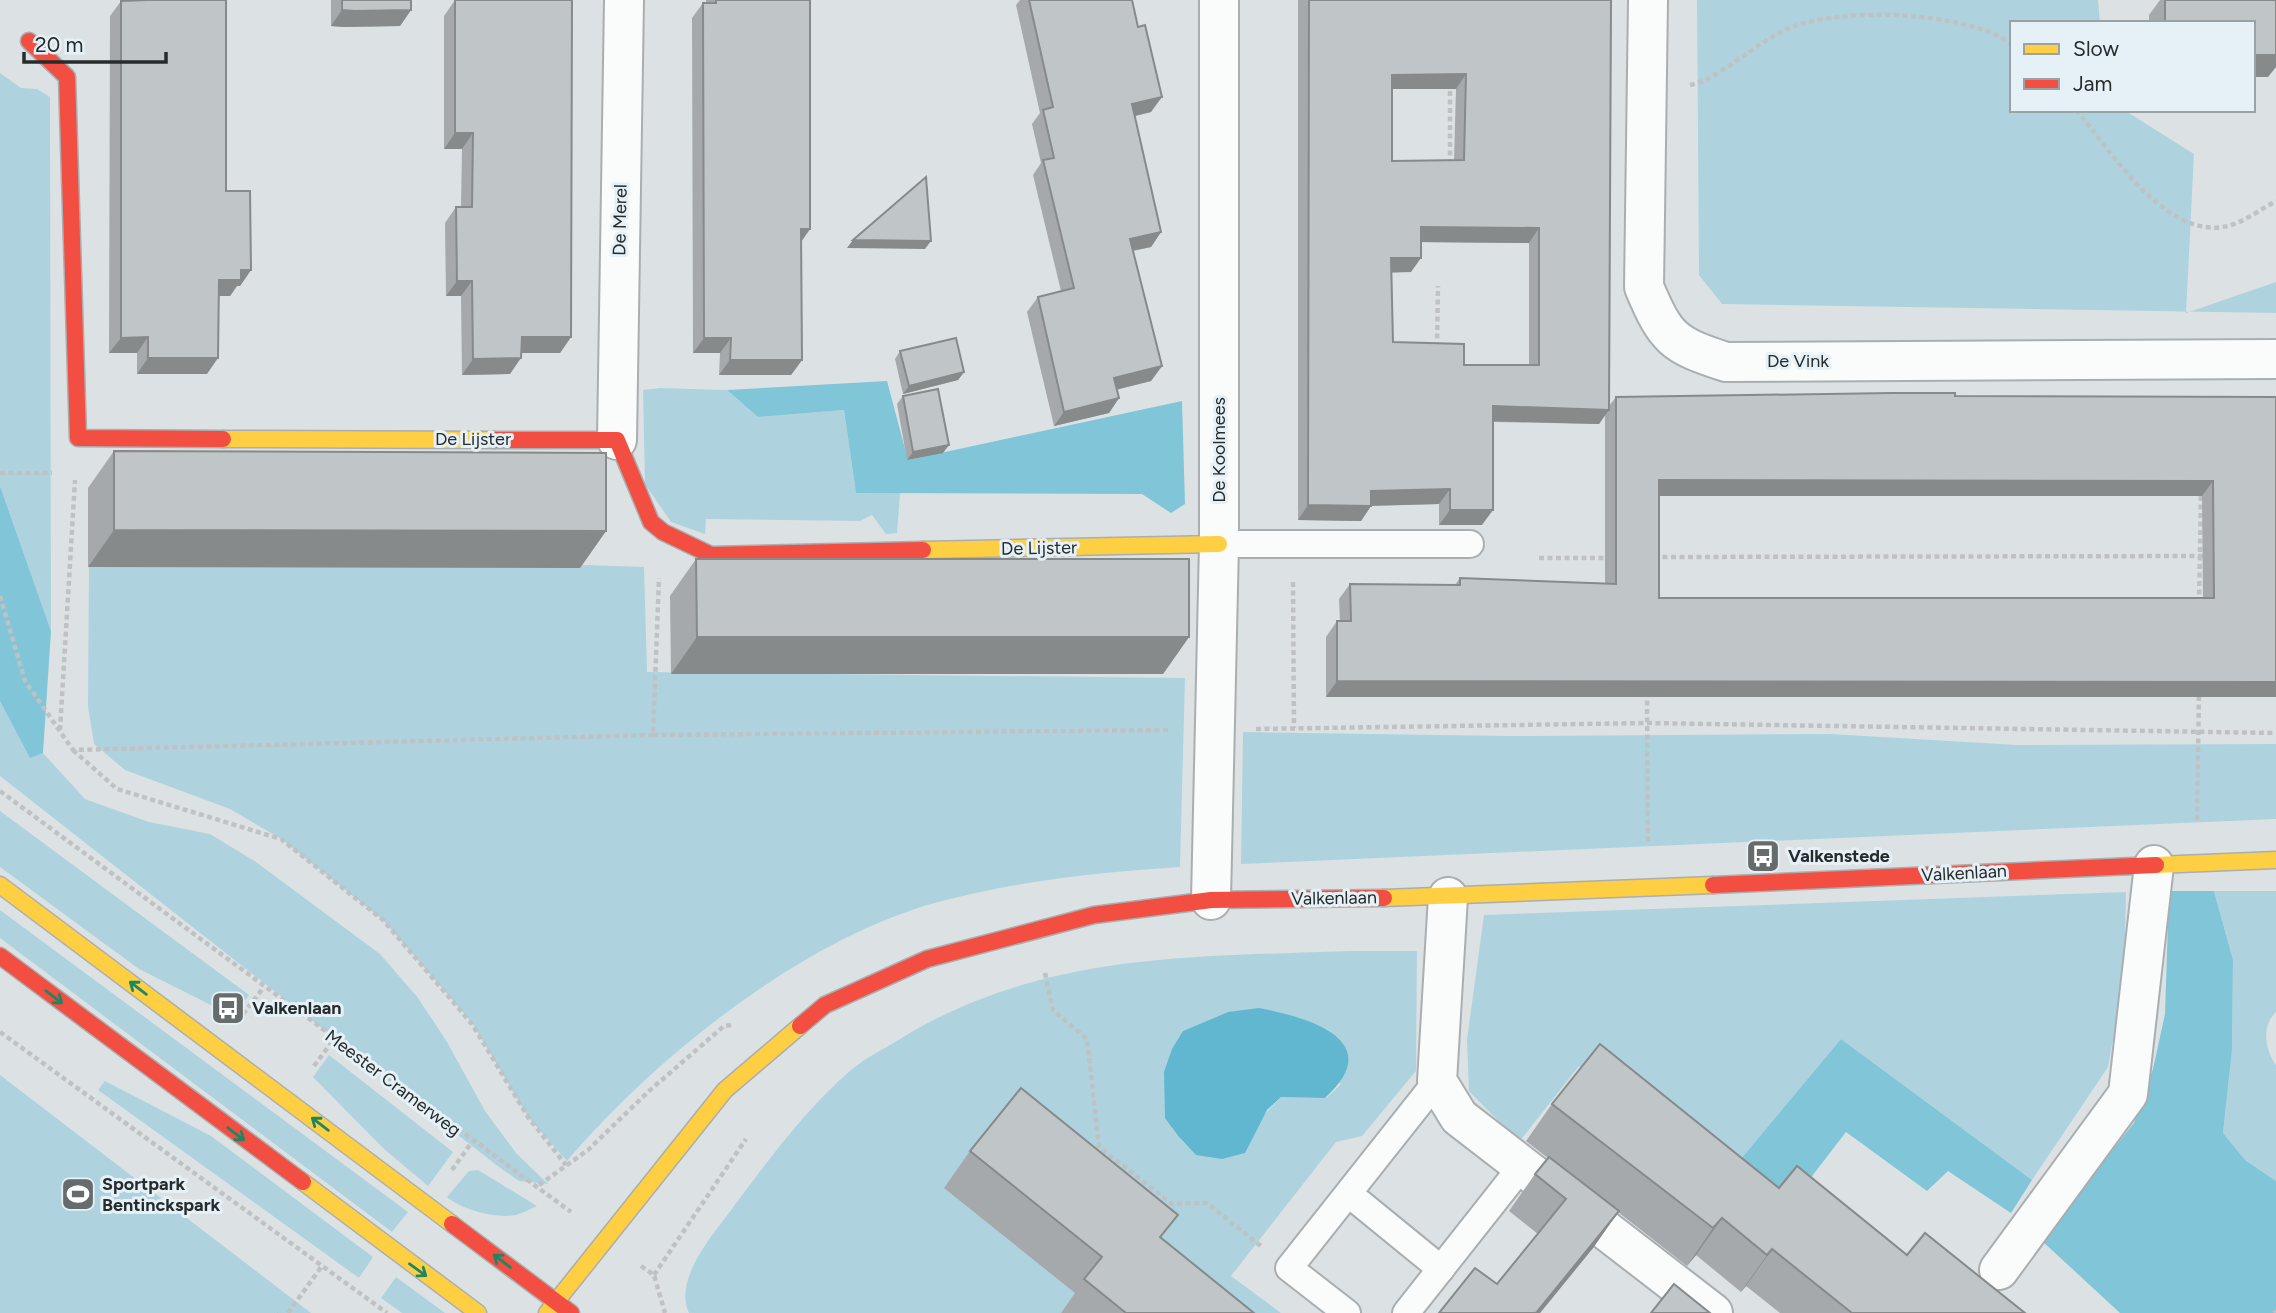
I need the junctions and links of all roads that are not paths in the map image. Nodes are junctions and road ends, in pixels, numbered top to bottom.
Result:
1 (624, 0) edge
2 (1219, 0) edge
3 (1648, 0) edge
4 (29, 41) dead end
5 (2276, 359) edge
6 (617, 440) junction
7 (1219, 544) junction
8 (1470, 544) dead end
9 (2276, 860) edge
10 (2154, 864) junction
11 (0, 886) edge
12 (1448, 897) junction
13 (1211, 900) junction
14 (0, 956) edge
15 (1437, 1081) junction
16 (1522, 1166) junction
17 (1349, 1194) junction
18 (1441, 1269) junction
19 (1999, 1270) dead end
20 (552, 1308) edge
21 (478, 1313) edge
22 (571, 1313) edge
23 (1347, 1313) edge
24 (1406, 1313) edge
25 (1713, 1313) edge

1 - 6 street, De Merel
2 - 7 street, De Koolmees
3 - 5 street, De Vink
4 - 6 street, De Lijster
6 - 7 street, De Lijster
7 - 8 lane
7 - 13 street, De Koolmees
9 - 10 street, Valkenlaan
10 - 12 street, Valkenlaan
10 - 19 street
20 -> 11 street
12 - 13 street, Valkenlaan
12 - 15 street
13 - 20 street, Valkenlaan
14 -> 21 street
15 - 16 street
15 - 17 lane
16 - 18 lane
16 - 25 street
17 - 18 lane
17 - 23 lane
18 - 24 lane
20 - 22 street

